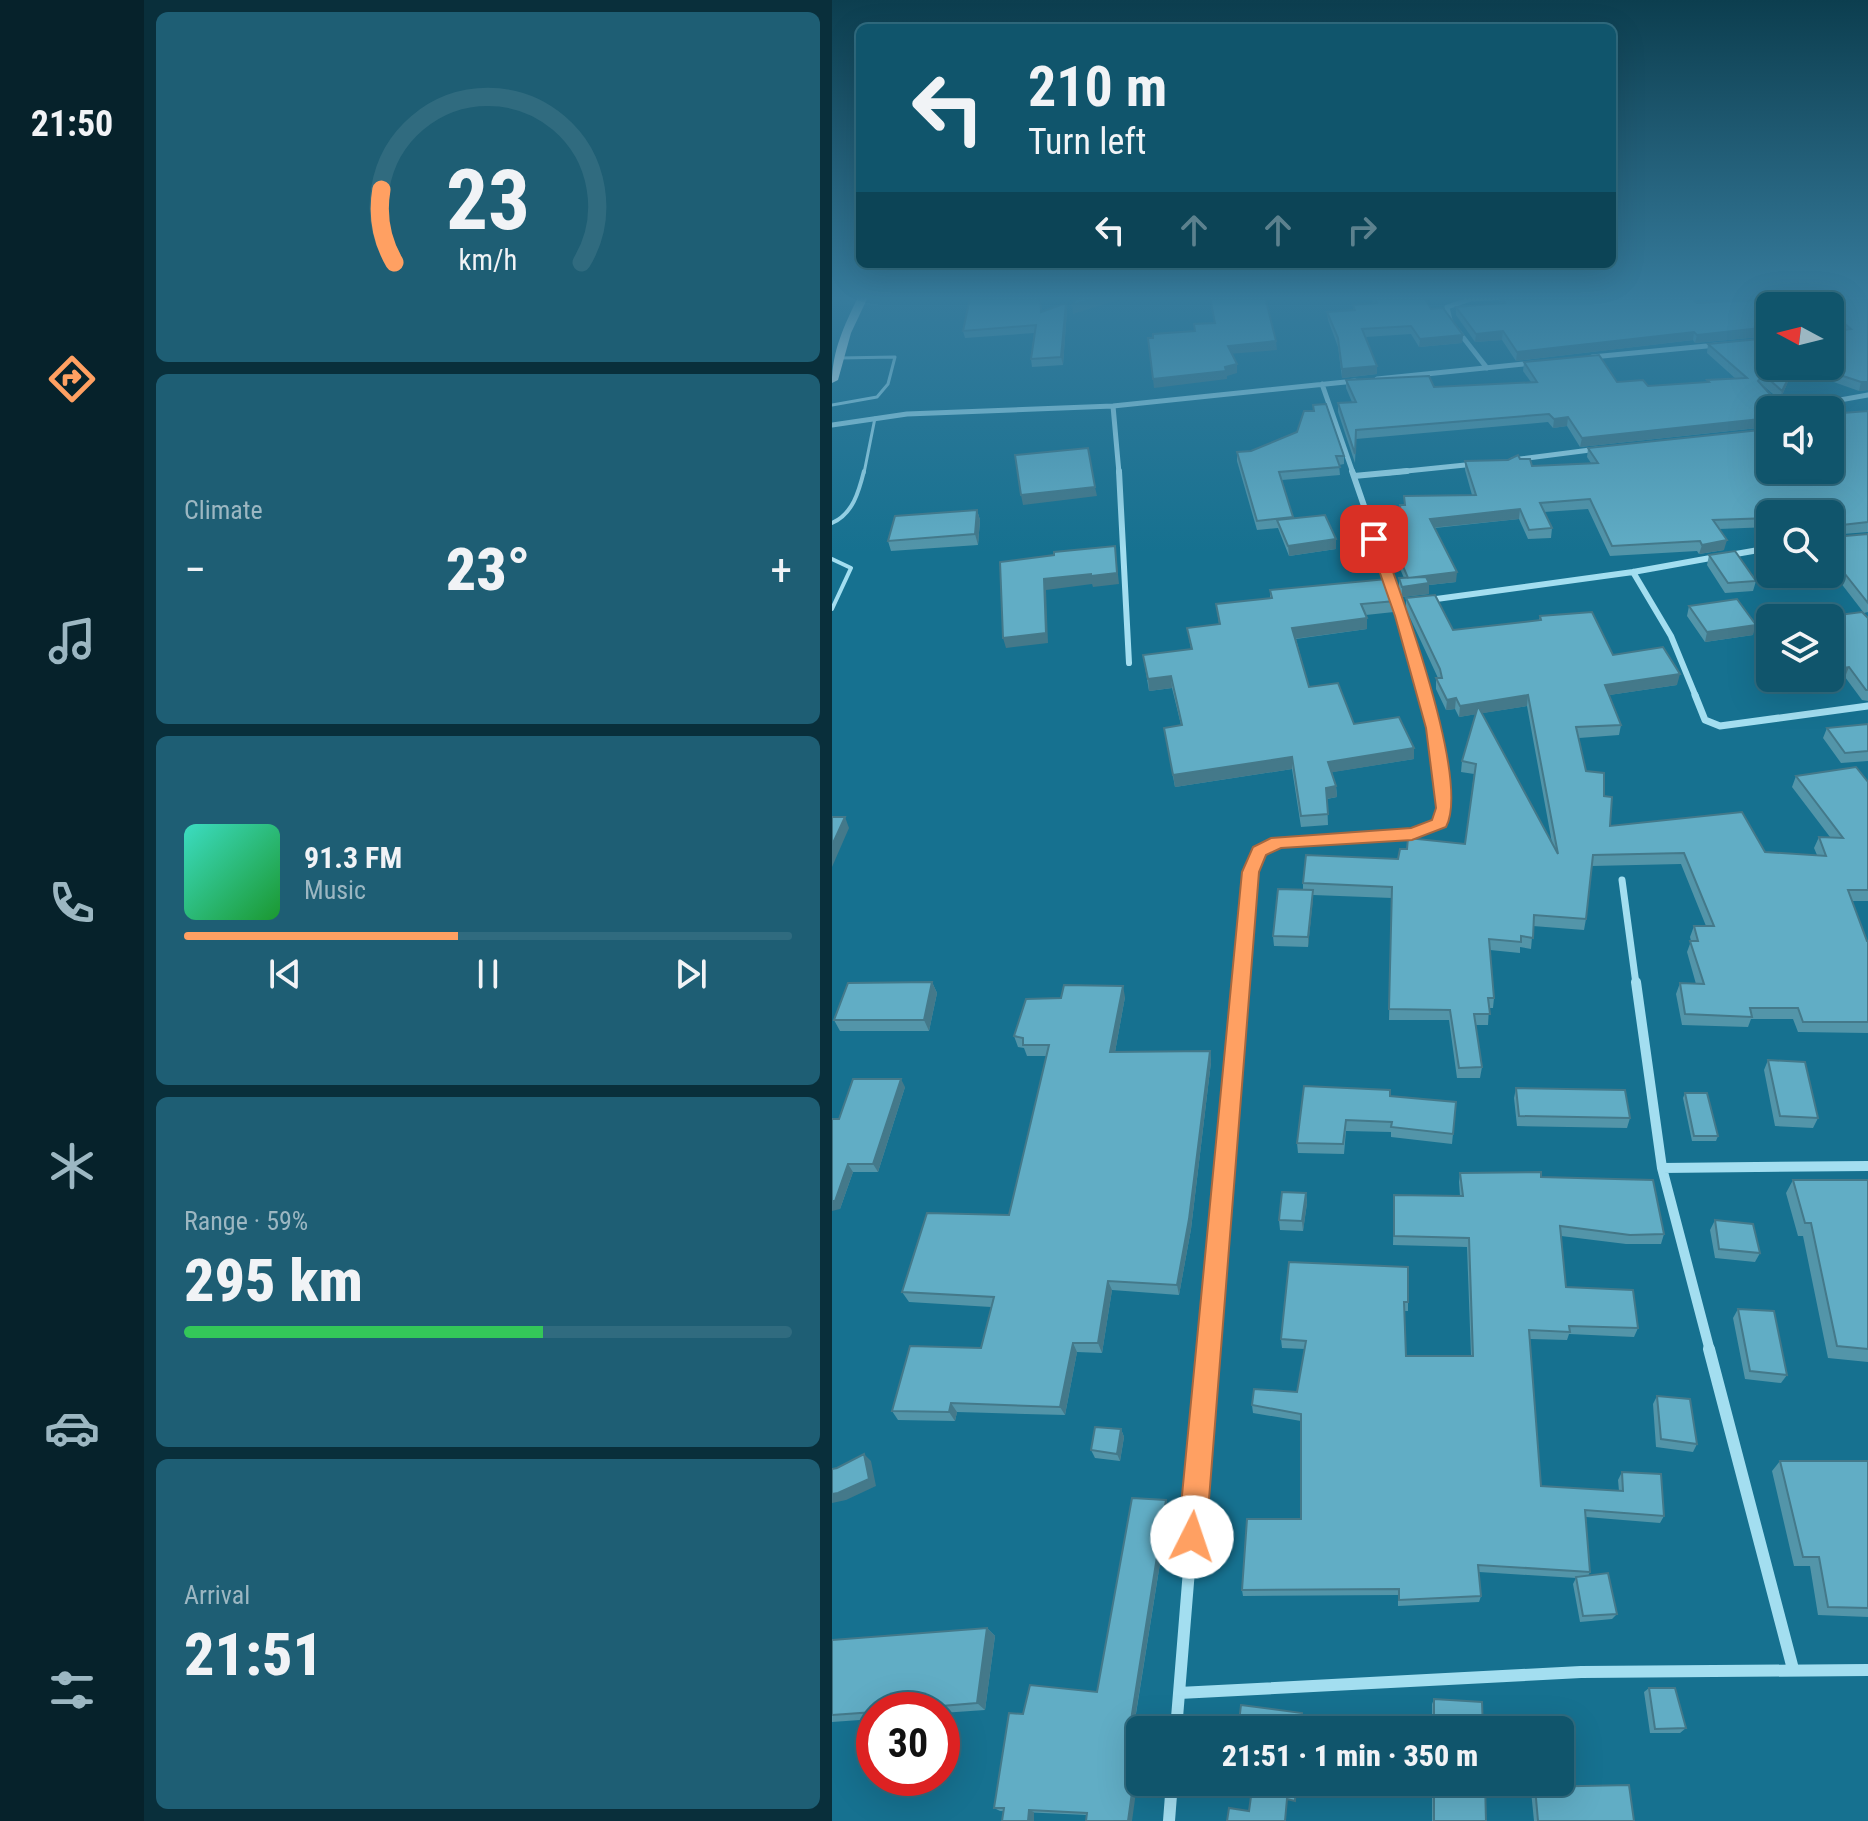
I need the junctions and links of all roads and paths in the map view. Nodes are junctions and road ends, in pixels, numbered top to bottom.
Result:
1 (890, 382) edge
2 (1343, 382) edge
3 (1322, 384) junction
4 (1868, 395) edge
5 (1844, 399) edge
6 (832, 405) edge
7 (1113, 406) junction
8 (875, 418) junction
9 (832, 425) edge
10 (1599, 449) edge
11 (1506, 460) edge
12 (1476, 464) edge
13 (1354, 476) junction
14 (832, 523) edge
15 (1756, 550) edge
16 (832, 559) edge
17 (1633, 572) junction
18 (1397, 604) junction
19 (832, 609) edge
20 (1129, 663) dead end
21 (1868, 706) edge
22 (1622, 880) dead end
23 (1868, 1166) edge
24 (1662, 1168) junction
25 (1793, 1669) junction
26 (1868, 1670) edge
27 (1179, 1693) junction
28 (1177, 1716) edge
29 (1171, 1796) edge
30 (1169, 1821) edge

1 - 6 lane
2 - 3 street
3 - 7 street
3 - 13 street
4 - 5 street
7 - 8 street
7 - 20 street
8 - 9 street
8 - 14 lane
10 - 11 street
12 - 13 street
13 - 18 street
15 - 17 street
16 - 19 lane
17 - 18 street
17 - 21 street
18 - 27 street
22 - 24 street
23 - 24 street
24 - 25 street
25 - 26 street
25 - 27 street
27 - 28 street
29 - 30 street

